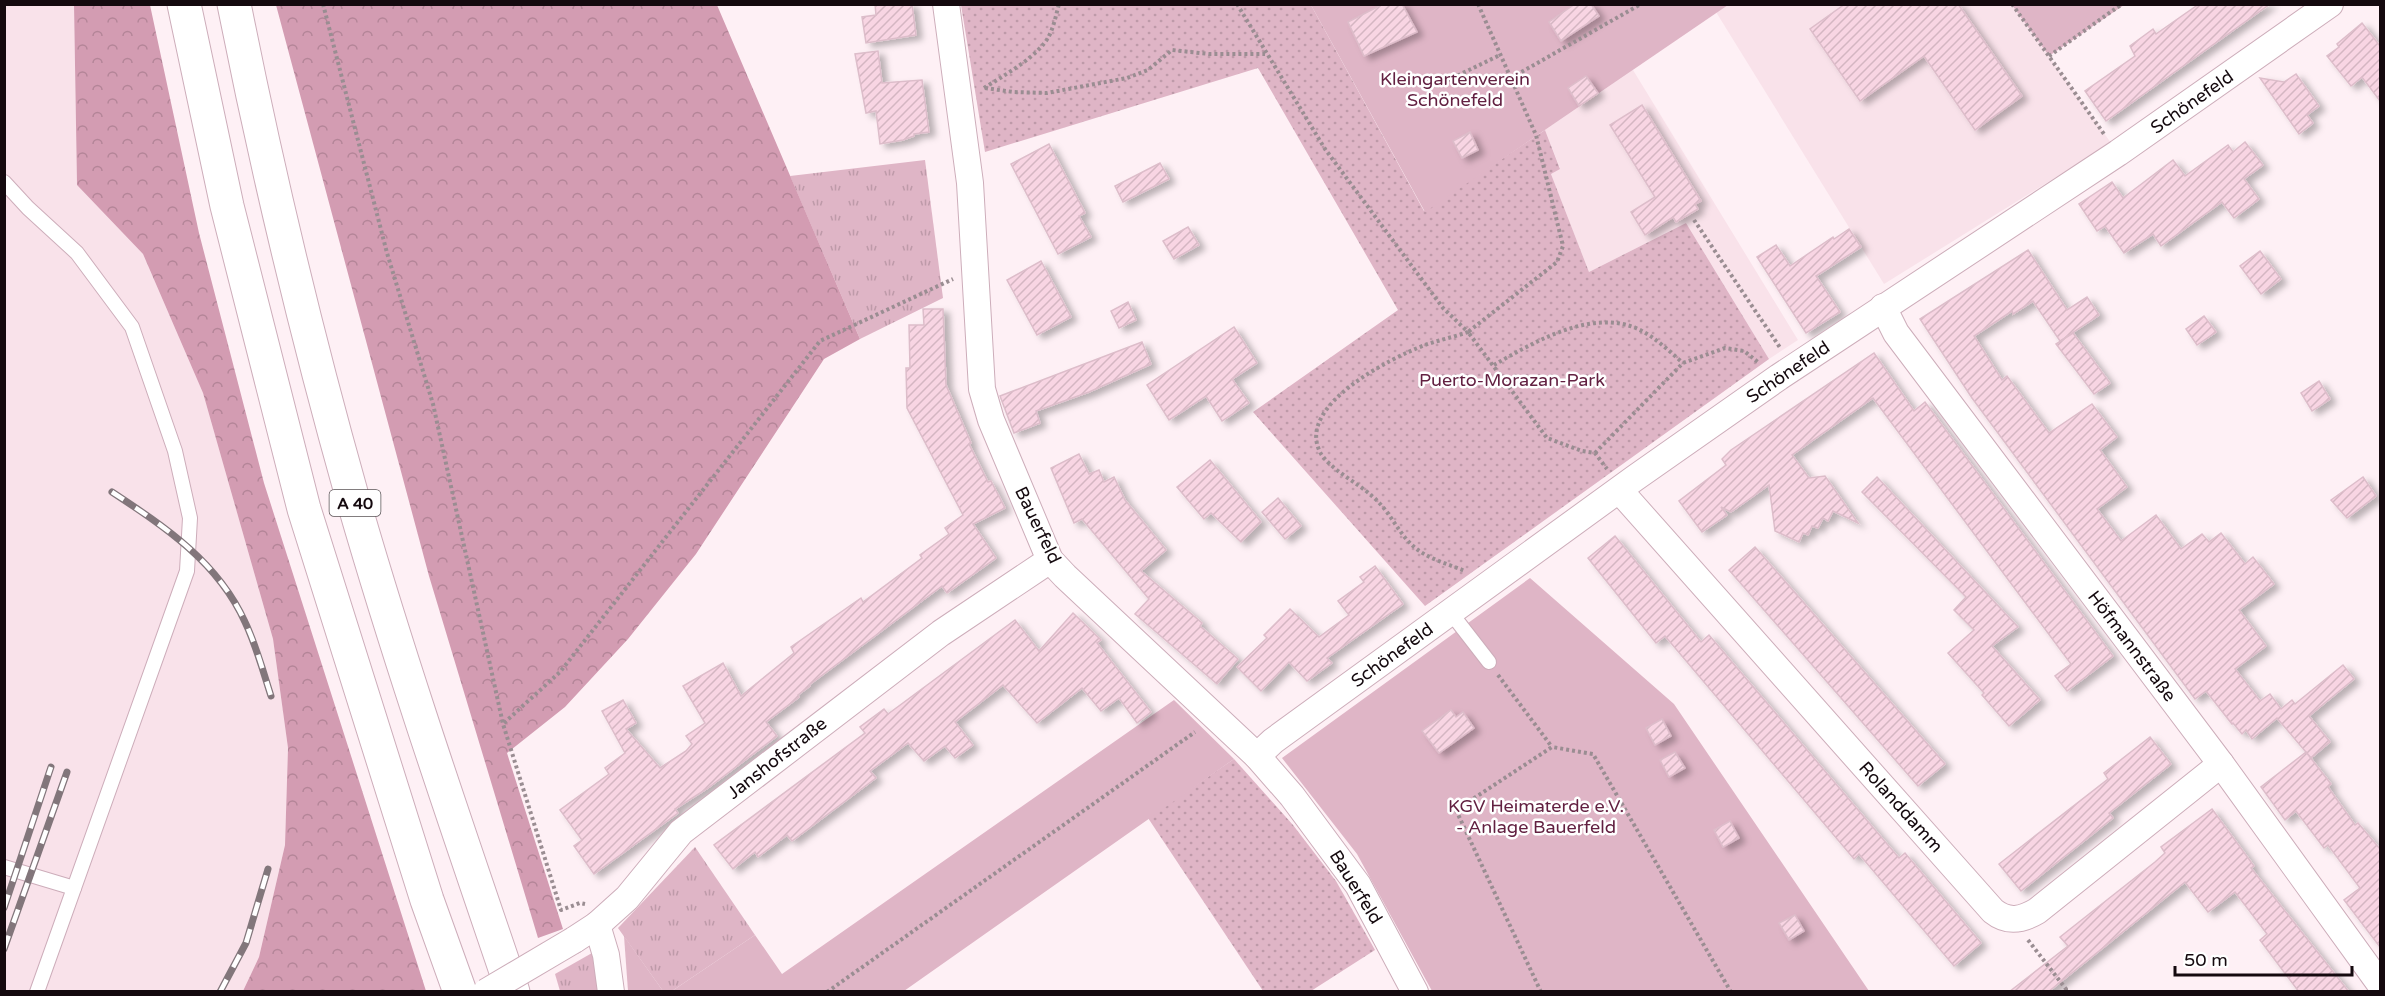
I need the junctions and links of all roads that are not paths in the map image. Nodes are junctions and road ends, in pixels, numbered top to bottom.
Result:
1 (184, 4) edge
2 (234, 4) edge
3 (946, 4) edge
4 (2330, 4) edge
5 (4, 182) edge
6 (1883, 307) junction
7 (1620, 491) junction
8 (1050, 560) junction
9 (1451, 613) junction
10 (1489, 662) dead end
11 (1257, 756) junction
12 (2221, 764) junction
13 (4, 867) edge
14 (74, 888) junction
15 (597, 926) junction
16 (2380, 984) edge
17 (37, 992) edge
18 (460, 992) edge
19 (486, 992) edge
20 (513, 992) edge
21 (611, 992) edge
22 (1414, 992) edge

1 - 18 highway, A 40
2 - 20 highway, A 40
3 - 8 street, Bauerfeld
4 - 6 street, Schönefeld
5 - 14 lane
6 - 7 street, Schönefeld
6 - 12 street, Höfmannstraße
7 - 9 street, Schönefeld
7 - 12 street, Rolanddamm
8 - 11 street, Bauerfeld
8 - 15 street, Janshofstraße
9 - 10 lane
9 - 11 street, Schönefeld
11 - 22 street, Bauerfeld
12 - 16 street, Höfmannstraße
13 - 14 lane
14 - 17 lane
15 - 19 street, Janshofstraße, bridge
15 - 21 street

